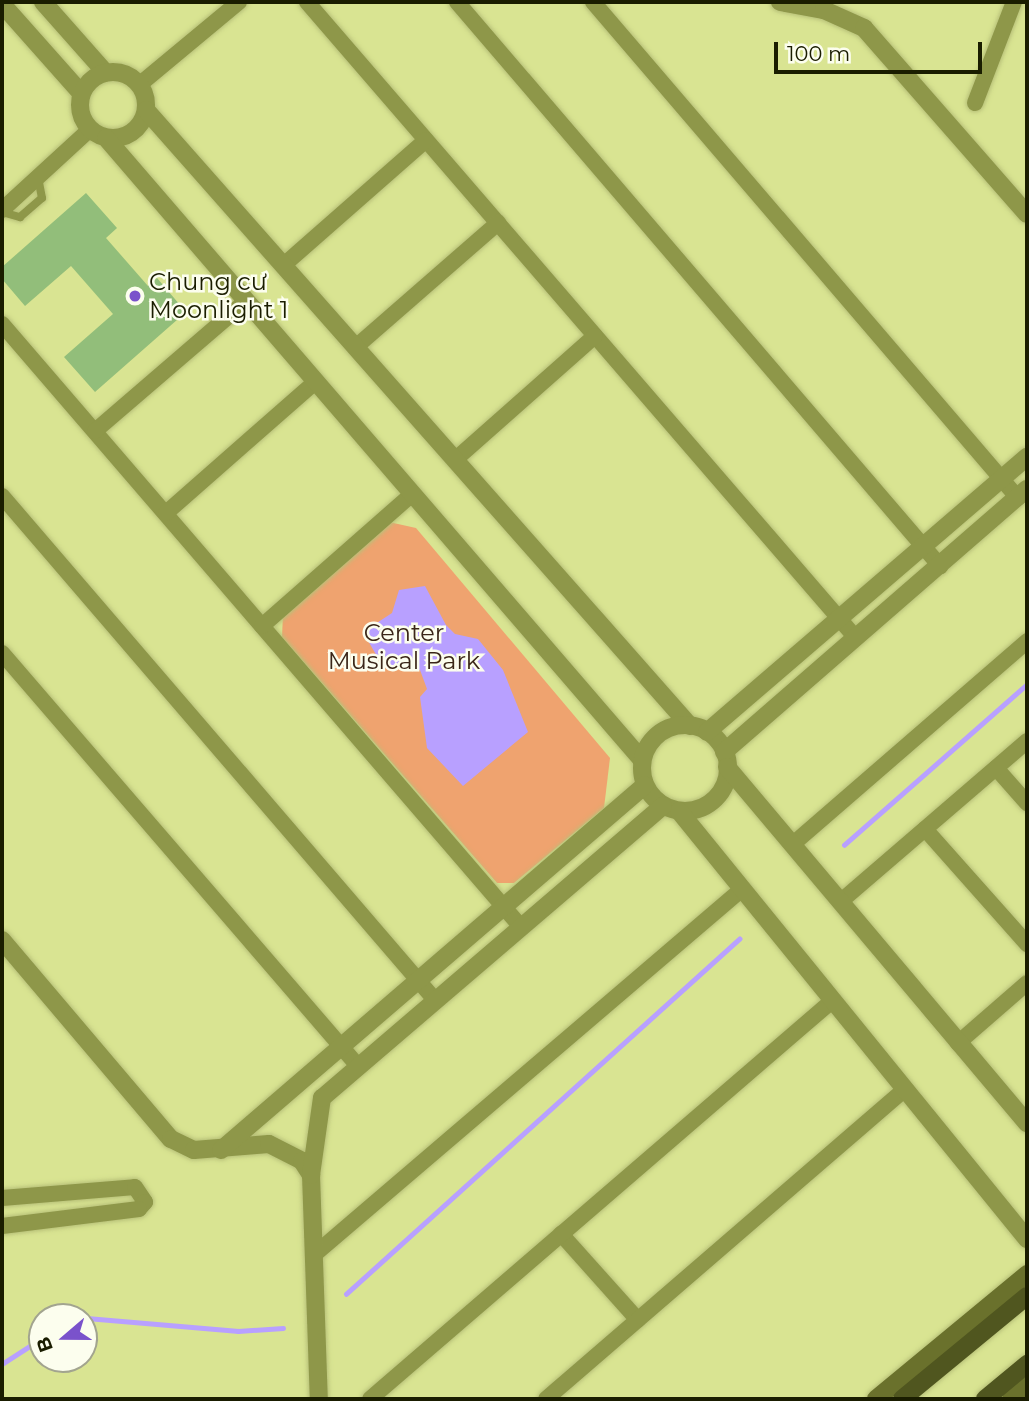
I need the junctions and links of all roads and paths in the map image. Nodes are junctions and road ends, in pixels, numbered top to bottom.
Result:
1 (43, 2) edge
2 (226, 2) edge
3 (239, 2) edge
4 (307, 2) edge
5 (457, 2) edge
6 (593, 2) edge
7 (780, 2) edge
8 (1014, 2) edge
9 (2, 4) edge
10 (212, 21) junction
11 (105, 72) junction
12 (139, 85) junction
13 (81, 93) junction
14 (975, 103) dead end
15 (146, 110) junction
16 (90, 130) junction
17 (106, 138) junction
18 (426, 141) junction
19 (2, 211) edge
20 (1027, 214) edge
21 (498, 223) junction
22 (286, 263) junction
23 (244, 303) junction
24 (2, 324) edge
25 (595, 336) junction
26 (358, 345) junction
27 (314, 383) junction
28 (95, 431) junction
29 (1027, 457) edge
30 (457, 458) junction
31 (1002, 479) junction
32 (1023, 493) edge
33 (411, 495) junction
34 (2, 496) edge
35 (166, 513) junction
36 (923, 547) junction
37 (940, 566) junction
38 (840, 620) junction
39 (262, 626) junction
40 (856, 638) junction
41 (1027, 641) edge
42 (2, 653) edge
43 (699, 729) junction
44 (1027, 741) edge
45 (642, 760) junction
46 (725, 760) junction
47 (996, 768) junction
48 (645, 785) junction
49 (1027, 803) edge
50 (671, 808) junction
51 (925, 829) junction
52 (793, 844) junction
53 (742, 889) junction
54 (841, 902) junction
55 (505, 907) junction
56 (521, 927) junction
57 (2, 940) edge
58 (1027, 944) edge
59 (419, 981) junction
60 (1027, 983) edge
61 (435, 1000) junction
62 (833, 1000) junction
63 (958, 1043) junction
64 (343, 1048) junction
65 (358, 1066) junction
66 (905, 1089) junction
67 (1027, 1123) edge
68 (219, 1151) junction
69 (310, 1175) junction
70 (2, 1198) edge
71 (2, 1226) edge
72 (561, 1234) junction
73 (1027, 1239) edge
74 (314, 1254) junction
75 (1027, 1274) edge
76 (1027, 1296) edge
77 (638, 1320) junction
78 (1027, 1364) edge
79 (1027, 1386) edge
80 (319, 1399) edge
81 (370, 1399) edge
82 (546, 1399) edge
83 (876, 1399) edge
84 (902, 1399) edge
85 (985, 1399) edge
86 (1011, 1399) edge

1 - 11 street
2 - 10 street
3 - 10 street
4 - 18 street
5 - 36 street
6 - 31 street
7 - 20 street
8 - 14 street
9 - 13 street
10 - 12 street
11 - 12 street
11 - 13 street
12 - 15 street
13 - 16 street
15 - 17 street
15 - 22 street
16 - 17 street
16 - 19 street
17 - 23 street
18 - 21 street
18 - 22 street
21 - 25 street
21 - 26 street
22 - 26 street
23 - 27 street
23 - 28 street
24 - 28 street
25 - 30 street
25 - 38 street
26 - 30 street
27 - 33 street
27 - 35 street
28 - 35 street
29 - 31 street
30 - 43 street
31 - 32 street
31 - 36 street
32 - 37 street
33 - 39 street
33 - 45 street
34 - 59 street
35 - 39 street
36 - 37 street
36 - 38 street
37 - 40 street
38 - 40 street
38 - 43 street
39 - 55 street
40 - 46 street
41 - 52 street
42 - 64 street
43 - 45 street
43 - 46 street
44 - 47 street
45 - 48 street
46 - 50 street
46 - 52 street
47 - 49 street
47 - 51 street
48 - 50 street
48 - 55 street
50 - 53 street
50 - 56 street
51 - 54 street
51 - 58 street
52 - 54 street
53 - 62 street
53 - 74 street
54 - 63 street
55 - 56 street
55 - 59 street
56 - 61 street
57 - 68 street
59 - 61 street
59 - 64 street
60 - 63 street
61 - 65 street
62 - 66 street
62 - 72 street
63 - 67 street
64 - 65 street
64 - 68 street
65 - 69 street
66 - 73 street
66 - 77 street
68 - 69 street
69 - 74 street
70 - 71 street
72 - 77 street
72 - 81 street
74 - 80 street
75 - 83 main road
76 - 84 main road
77 - 82 street
78 - 85 main road
79 - 86 main road

